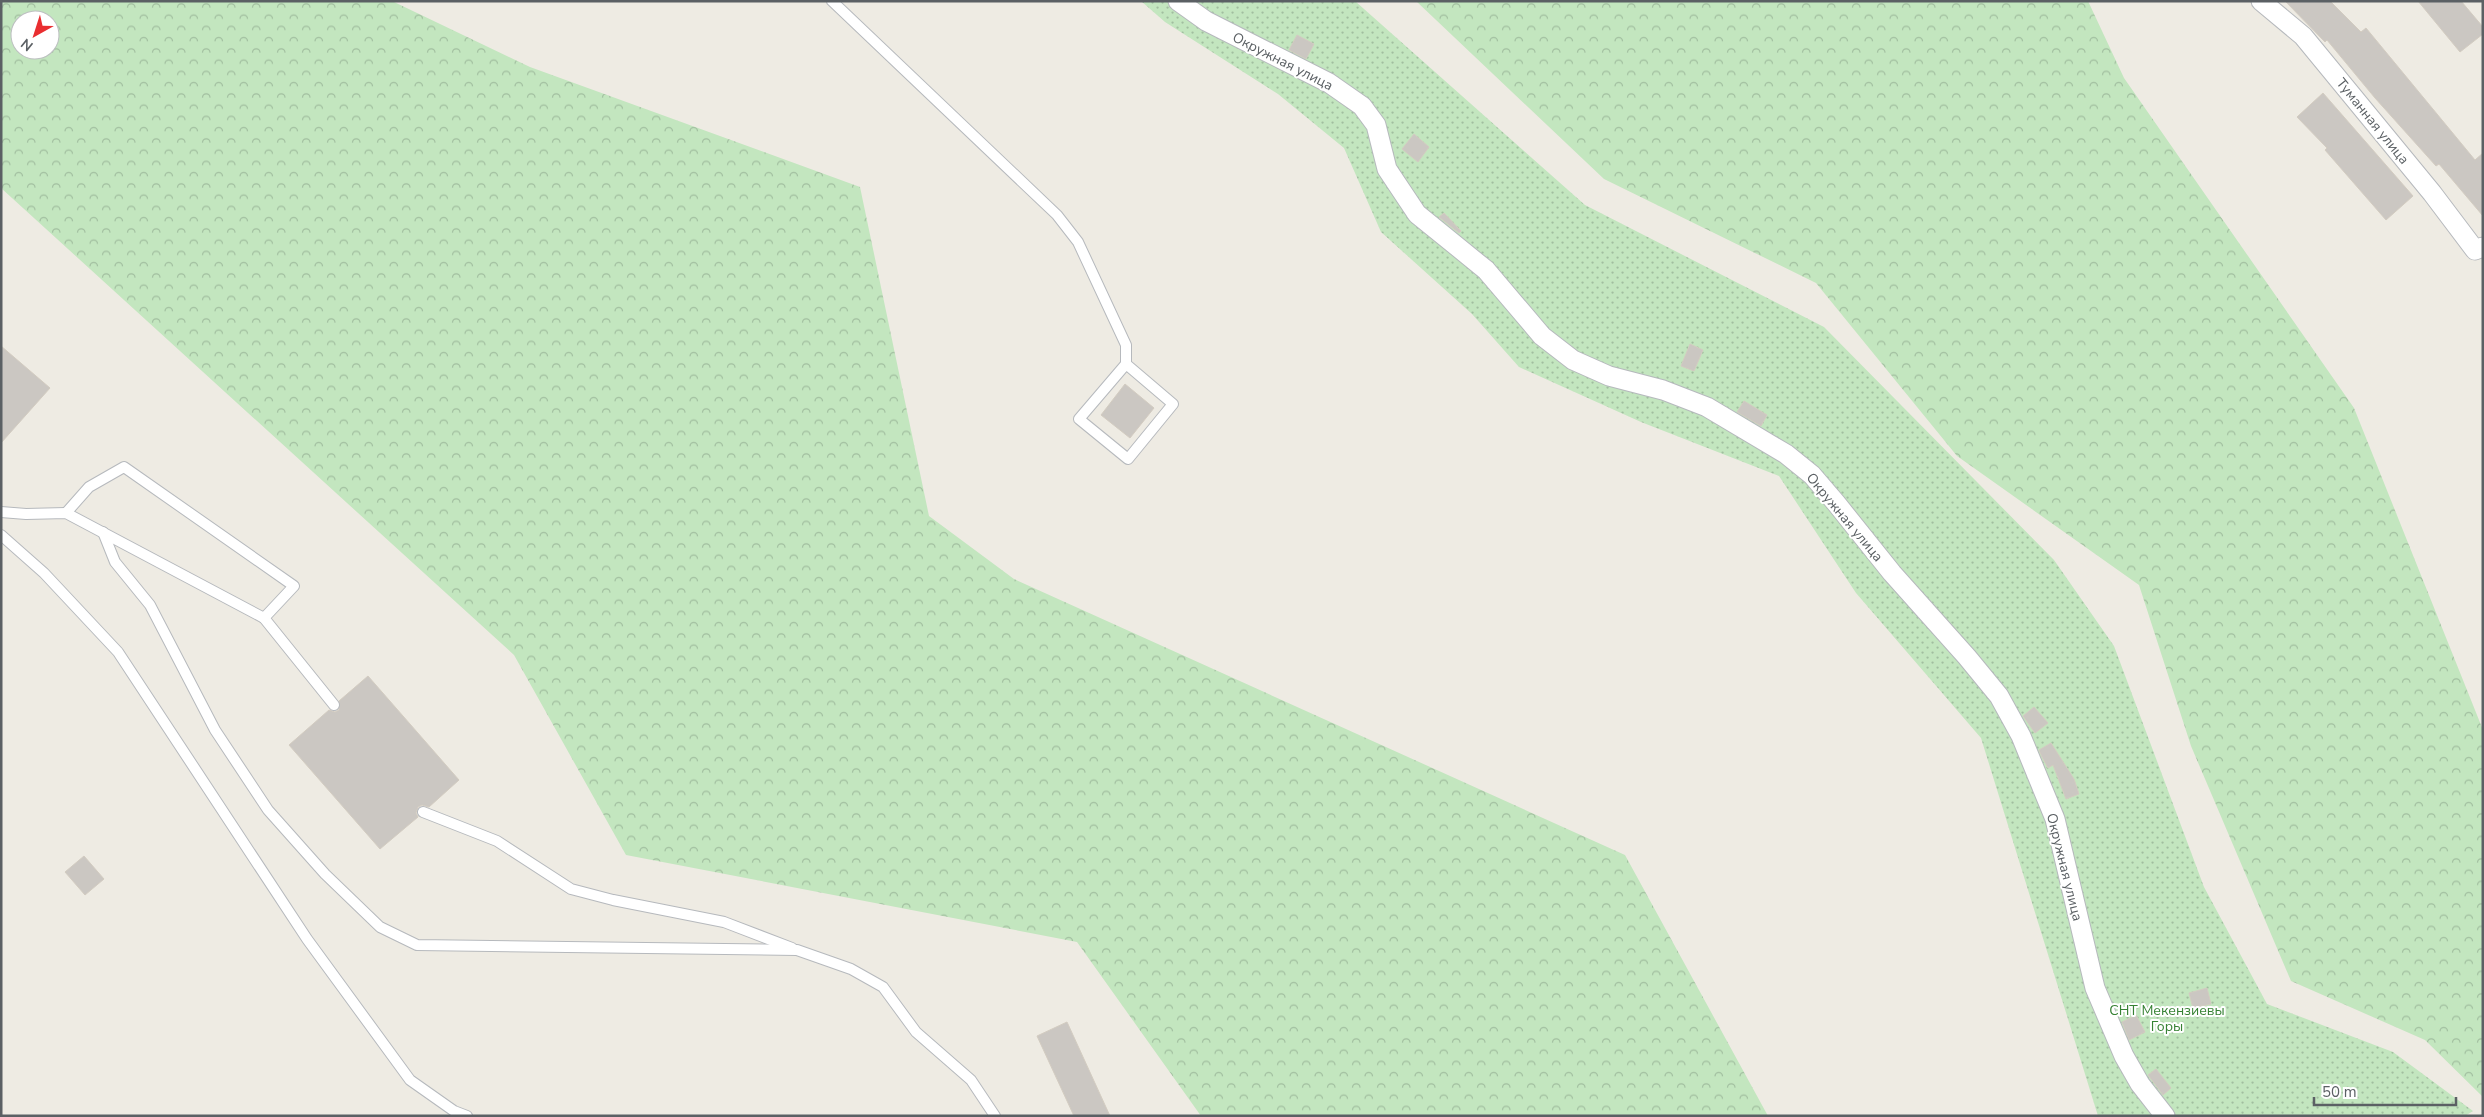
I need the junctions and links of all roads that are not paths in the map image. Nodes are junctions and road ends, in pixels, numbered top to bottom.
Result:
1 (832, 1) edge
2 (1178, 1) edge
3 (2261, 1) edge
4 (2479, 249) edge
5 (1126, 364) junction
6 (1, 512) edge
7 (66, 513) junction
8 (103, 532) junction
9 (1, 535) edge
10 (264, 618) junction
11 (334, 705) dead end
12 (423, 812) dead end
13 (798, 950) junction
14 (467, 1116) edge
15 (995, 1116) edge
16 (2165, 1116) edge

1 - 5 lane
2 - 16 street, Окружная улица
3 - 4 street, Туманная улица
5 - 5 lane
6 - 7 lane
7 - 8 lane
7 - 10 lane
8 - 10 lane
8 - 13 lane
9 - 14 lane
10 - 11 lane
12 - 13 lane
13 - 15 lane

